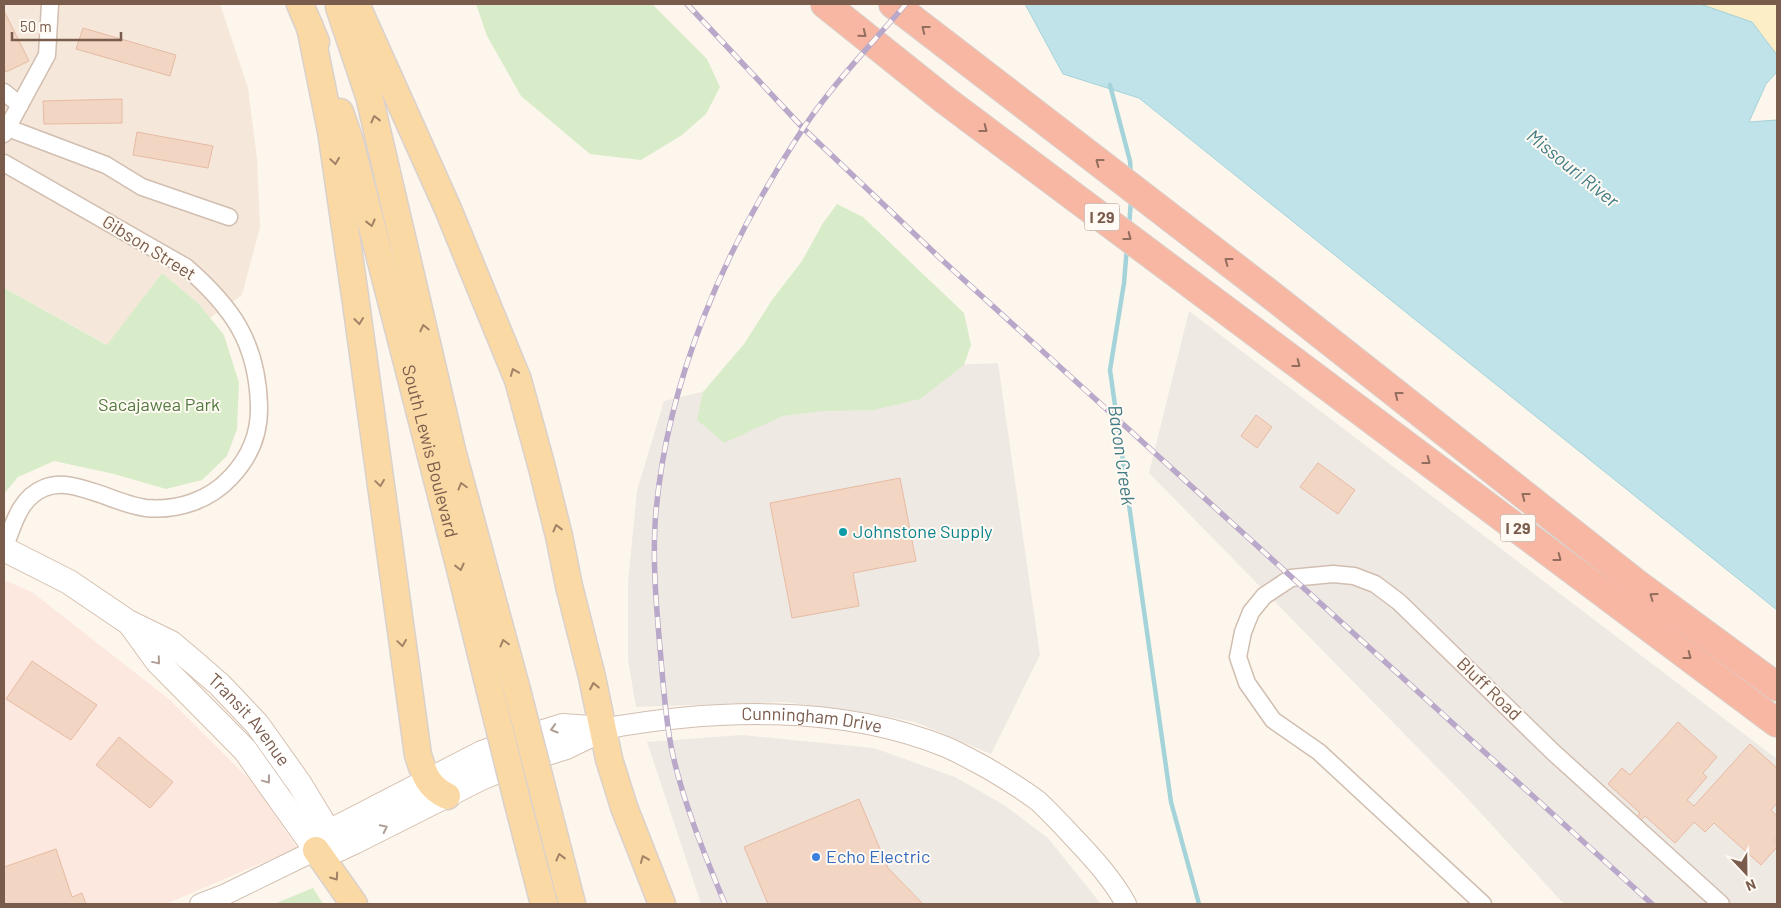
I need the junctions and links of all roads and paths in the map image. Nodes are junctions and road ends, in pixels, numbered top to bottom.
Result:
1 (50, 4) edge
2 (338, 4) edge
3 (356, 4) edge
4 (825, 4) edge
5 (893, 4) edge
6 (305, 15) edge
7 (4, 92) edge
8 (20, 105) junction
9 (6, 131) edge
10 (4, 163) edge
11 (229, 217) dead end
12 (4, 549) edge
13 (1777, 687) edge
14 (1777, 723) edge
15 (602, 729) junction
16 (437, 789) junction
17 (328, 844) junction
18 (228, 899) edge
19 (200, 904) edge
20 (354, 904) edge
21 (544, 904) edge
22 (572, 904) edge
23 (662, 904) edge
24 (1126, 904) edge
25 (1483, 904) edge
26 (1721, 904) edge

1 - 8 street
22 -> 2 main road, South Lewis Boulevard, bridge
15 -> 3 main road
4 -> 14 highway, I 29
13 -> 5 highway, I 29
6 -> 16 main road
6 -> 21 main road, South Lewis Boulevard, bridge
7 - 8 street
8 - 9 street
9 - 11 street
10 - 12 street, Gibson Street
12 - 17 main road, Transit Avenue
15 - 16 main road
23 -> 15 main road
15 - 24 street, Cunningham Drive
16 - 17 main road
17 - 18 street
17 -> 20 main road
18 - 19 street
25 - 26 street, Bluff Road

